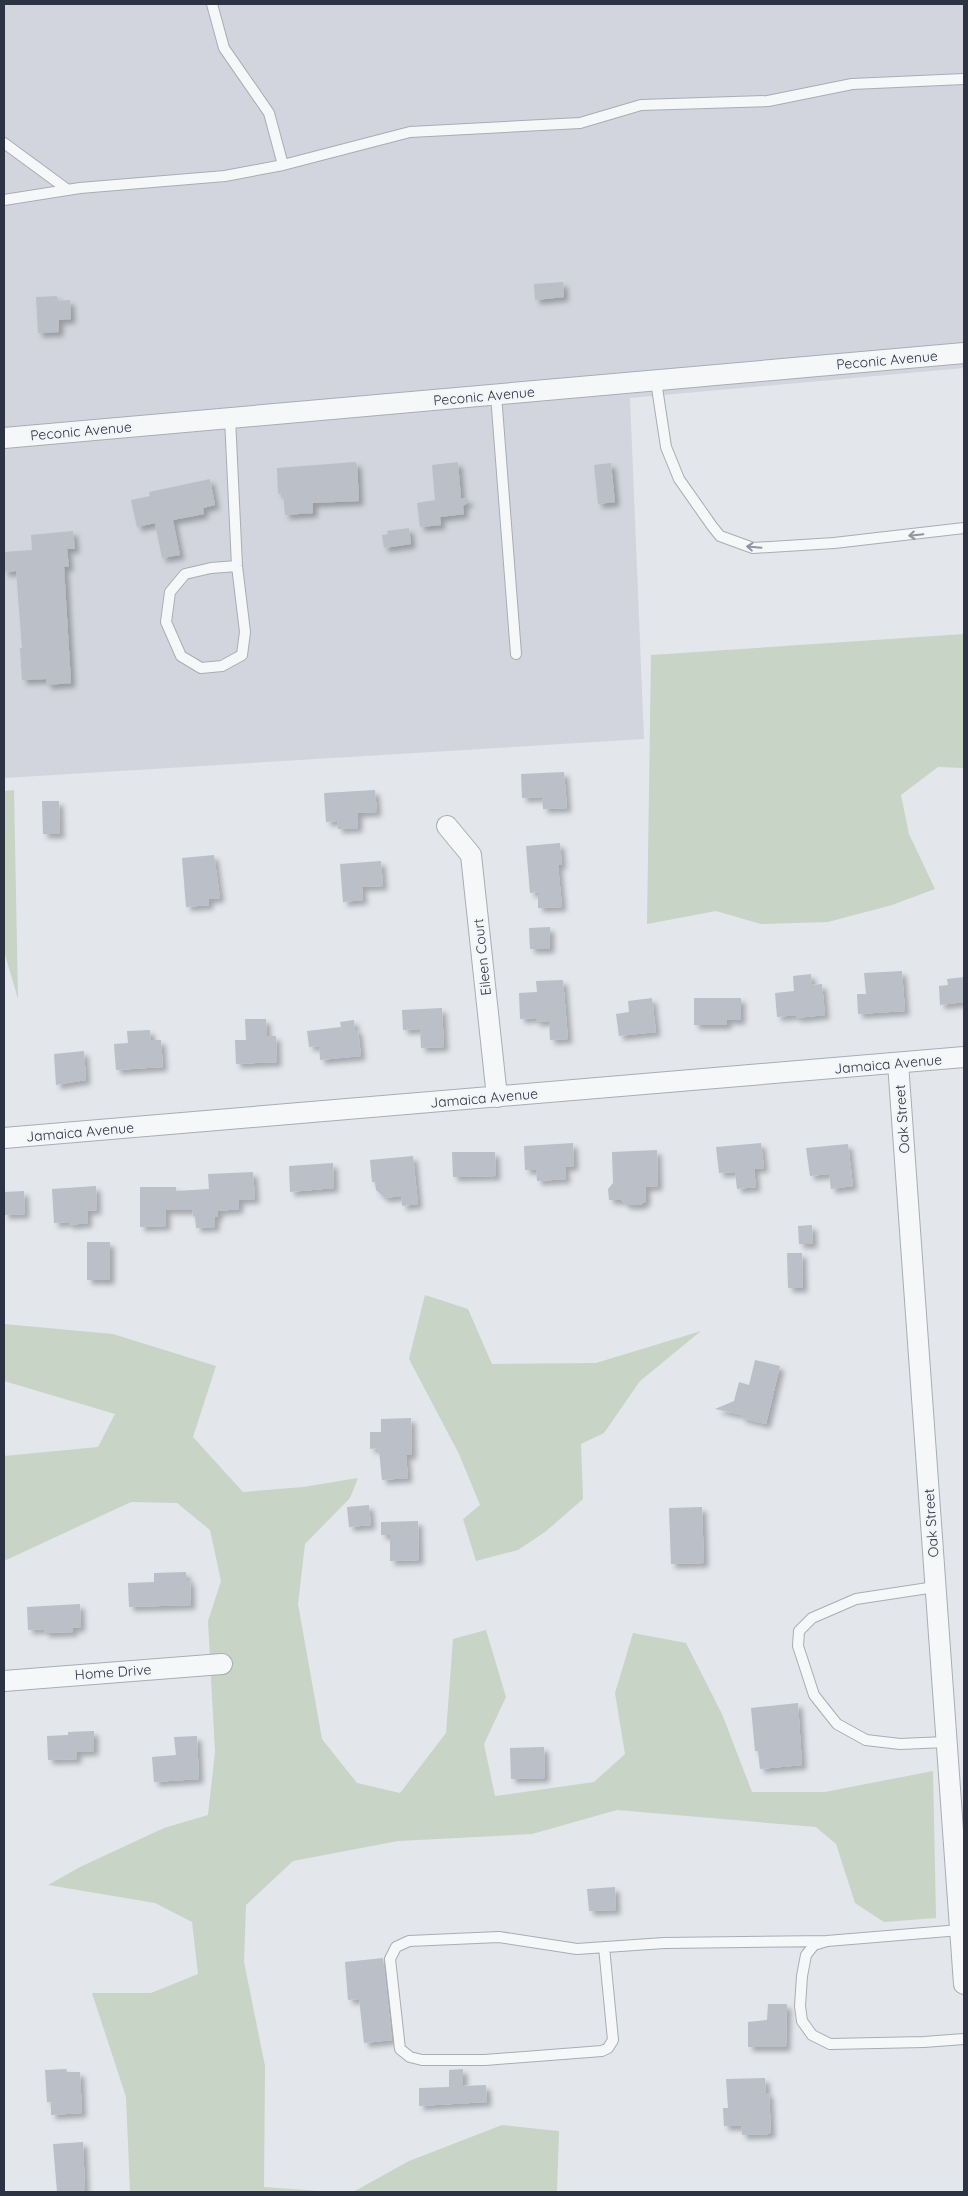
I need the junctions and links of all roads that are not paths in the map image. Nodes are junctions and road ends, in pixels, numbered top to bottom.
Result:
1 (212, 4) edge
2 (964, 79) edge
3 (4, 143) edge
4 (283, 165) junction
5 (68, 190) junction
6 (4, 200) edge
7 (964, 354) edge
8 (656, 380) junction
9 (496, 394) junction
10 (230, 418) junction
11 (4, 438) edge
12 (964, 528) edge
13 (236, 566) junction
14 (516, 654) dead end
15 (447, 826) dead end
16 (964, 1057) edge
17 (898, 1063) junction
18 (497, 1097) junction
19 (4, 1138) edge
20 (936, 1587) junction
21 (222, 1664) dead end
22 (4, 1681) edge
23 (946, 1742) junction
24 (960, 1930) junction
25 (827, 1941) junction
26 (604, 1947) junction
27 (964, 1984) edge
28 (964, 2039) edge

1 - 4 lane
2 - 4 lane
3 - 5 lane
4 - 5 lane
5 - 6 lane
7 - 8 street, Peconic Avenue
8 - 9 street, Peconic Avenue
12 -> 8 lane
9 - 10 street, Peconic Avenue
9 - 14 lane
10 - 11 street, Peconic Avenue
10 - 13 lane
13 - 13 lane
15 - 18 street, Eileen Court
16 - 17 street, Jamaica Avenue
17 - 18 street, Jamaica Avenue
17 - 20 street, Oak Street
18 - 19 street, Jamaica Avenue
20 - 23 street, Oak Street
20 - 23 lane
21 - 22 street, Home Drive
23 - 24 street, Oak Street
24 - 25 lane
24 - 27 street, Oak Street
25 - 26 lane
25 - 28 lane
26 - 26 lane

